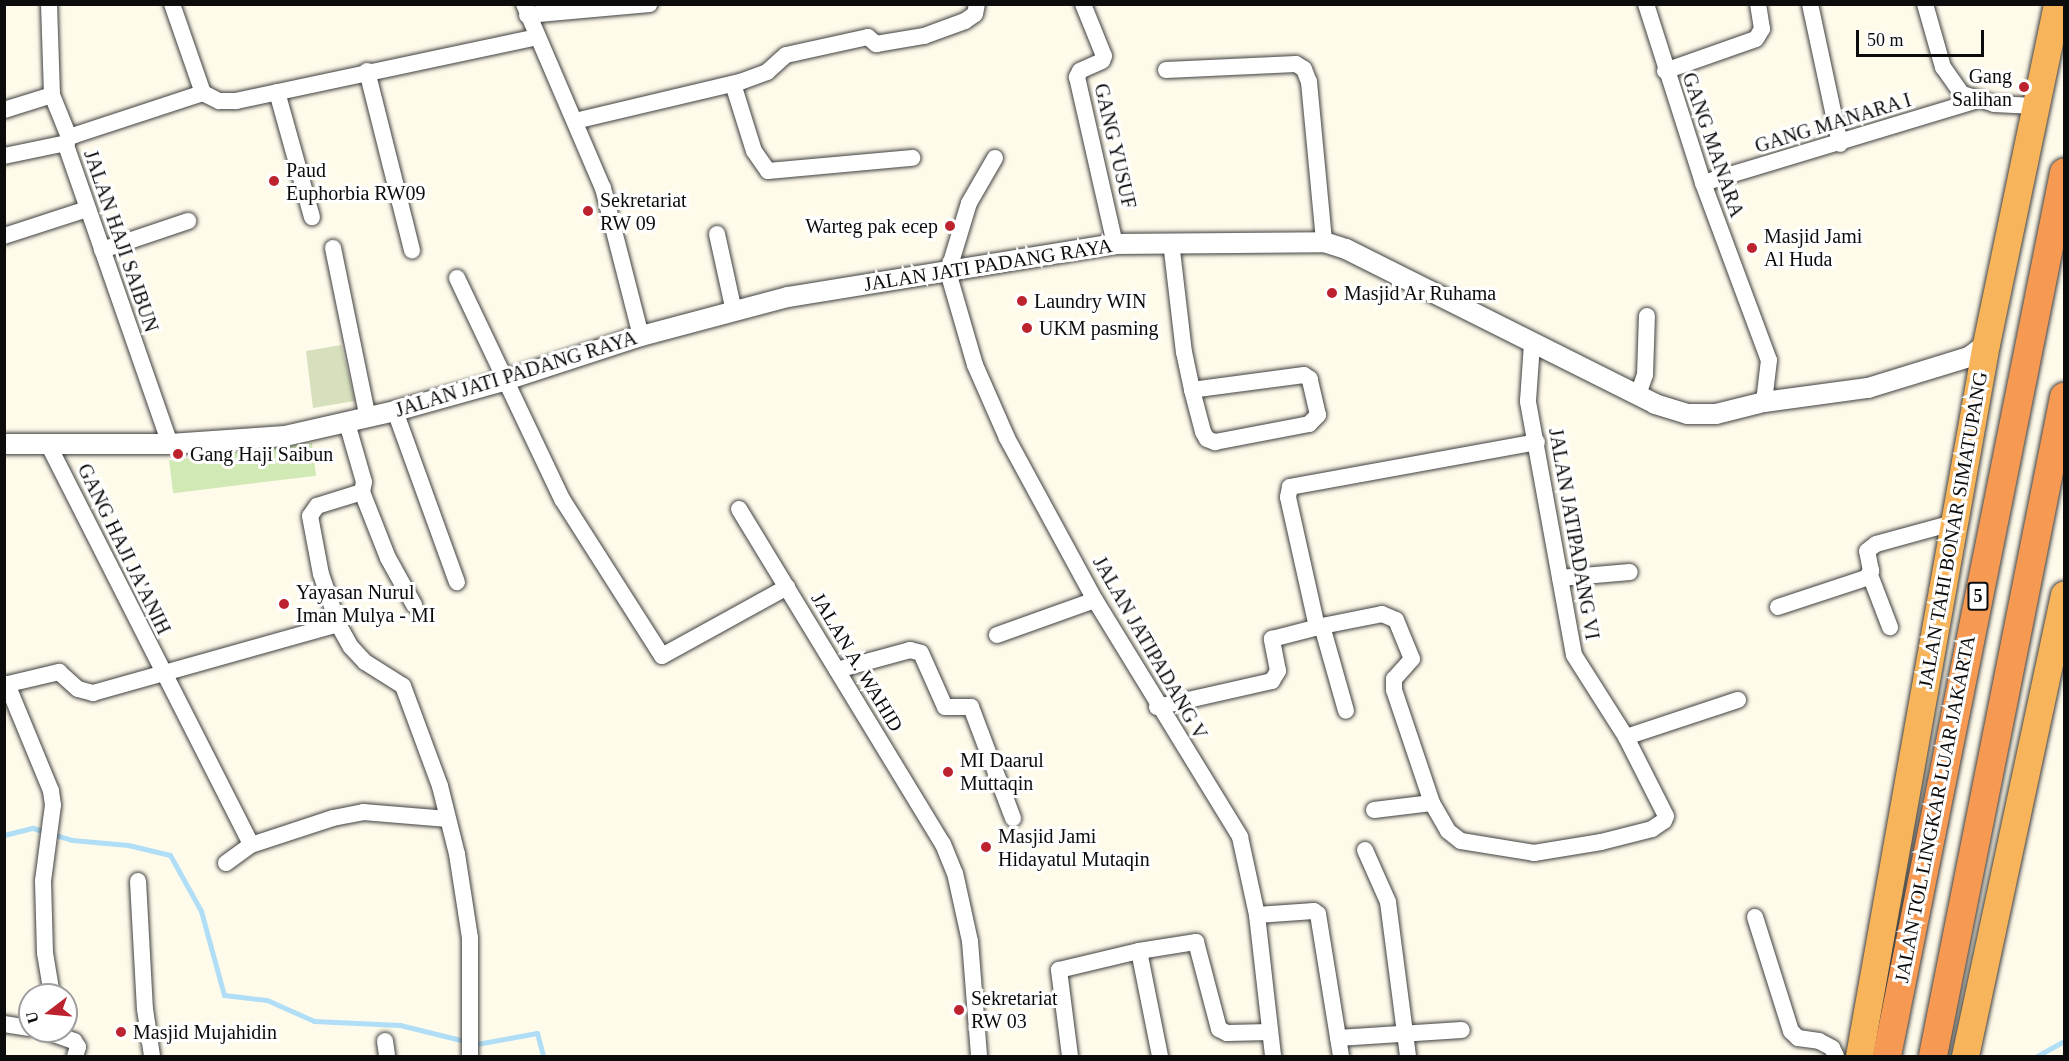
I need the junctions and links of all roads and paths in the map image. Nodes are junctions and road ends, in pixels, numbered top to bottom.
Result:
1 (49, 4) edge
2 (172, 4) edge
3 (650, 4) edge
4 (977, 4) edge
5 (1083, 4) edge
6 (1646, 4) edge
7 (1758, 4) edge
8 (1810, 4) edge
9 (1925, 4) edge
10 (2057, 4) edge
11 (525, 10) edge
12 (537, 37) junction
13 (1166, 70) dead end
14 (367, 71) junction
15 (1665, 71) junction
16 (733, 84) junction
17 (277, 92) junction
18 (203, 93) junction
19 (52, 95) junction
20 (1975, 101) junction
21 (2035, 105) junction
22 (4, 110) edge
23 (575, 121) junction
24 (68, 140) junction
25 (1840, 144) junction
26 (4, 156) edge
27 (912, 158) dead end
28 (995, 158) dead end
29 (2064, 173) edge
30 (1703, 183) junction
31 (87, 209) junction
32 (312, 217) dead end
33 (188, 221) dead end
34 (717, 234) dead end
35 (4, 236) edge
36 (1171, 242) junction
37 (1324, 242) junction
38 (1115, 244) junction
39 (333, 248) dead end
40 (102, 250) junction
41 (412, 250) dead end
42 (948, 272) junction
43 (457, 278) dead end
44 (734, 311) junction
45 (1647, 316) dead end
46 (641, 336) junction
47 (1532, 344) junction
48 (1986, 344) junction
49 (1947, 362) junction
50 (1980, 380) junction
51 (503, 381) junction
52 (1192, 390) junction
53 (1638, 395) junction
54 (2064, 397) edge
55 (1764, 402) junction
56 (395, 411) junction
57 (368, 418) junction
58 (347, 423) junction
59 (1537, 442) junction
60 (4, 444) edge
61 (48, 444) junction
62 (170, 444) junction
63 (362, 492) junction
64 (739, 509) dead end
65 (1953, 523) junction
66 (1630, 572) dead end
67 (1870, 575) junction
68 (1560, 578) junction
69 (457, 582) dead end
70 (788, 587) junction
71 (2064, 595) edge
72 (1095, 600) junction
73 (414, 605) dead end
74 (1778, 607) dead end
75 (338, 624) junction
76 (1319, 627) junction
77 (1890, 627) dead end
78 (997, 634) dead end
79 (837, 670) junction
80 (162, 673) junction
81 (6, 684) edge
82 (1738, 700) dead end
83 (1158, 707) junction
84 (1346, 711) dead end
85 (1626, 737) junction
86 (1432, 803) junction
87 (1374, 810) dead end
88 (1013, 818) dead end
89 (448, 819) junction
90 (251, 845) junction
91 (1365, 850) dead end
92 (226, 863) dead end
93 (138, 881) dead end
94 (1257, 915) junction
95 (1755, 917) dead end
96 (1139, 951) junction
97 (50, 983) edge
98 (1462, 1030) dead end
99 (1270, 1032) junction
100 (1407, 1034) junction
101 (1338, 1038) junction
102 (152, 1056) edge
103 (470, 1056) edge
104 (979, 1056) edge
105 (1070, 1056) edge
106 (1160, 1056) edge
107 (1273, 1056) edge
108 (1341, 1056) edge
109 (1408, 1056) edge
110 (1836, 1056) edge
111 (1859, 1056) edge
112 (1887, 1056) edge
113 (1933, 1056) edge
114 (1965, 1056) edge

1 - 19 street
2 - 18 street
3 - 11 street
4 - 16 street
5 - 38 street, GANG YUSUF
6 - 15 street, GANG MANARA
7 - 15 street
8 - 25 street
9 - 20 street
10 - 21 highway, JALAN TAHI BONAR SIMATUPANG
11 - 12 street
12 - 14 street
12 - 23 street
13 - 37 street
14 - 17 street
14 - 41 street
15 - 30 street, GANG MANARA
16 - 23 street
16 - 27 street
17 - 18 street
17 - 32 street
18 - 24 street, JALAN HAJI SAIBUN
19 - 22 street
19 - 24 street
20 - 21 street
20 - 25 street, GANG MANARA I
21 - 48 highway, JALAN TAHI BONAR SIMATUPANG
23 - 46 street
24 - 26 street
24 - 31 street, JALAN HAJI SAIBUN
25 - 30 street, GANG MANARA I
28 - 42 street
29 - 112 highway, JALAN TOL LINGKAR LUAR JAKARTA / 5
30 - 55 street, GANG MANARA
31 - 35 street
31 - 40 street, JALAN HAJI SAIBUN
33 - 40 street
34 - 44 street
36 - 37 street, JALAN JATI PADANG RAYA
36 - 38 street, JALAN JATI PADANG RAYA
36 - 52 street
37 - 47 street, JALAN JATI PADANG RAYA
38 - 42 street, JALAN JATI PADANG RAYA
39 - 57 street
40 - 62 street, JALAN HAJI SAIBUN
42 - 44 street, JALAN JATI PADANG RAYA
42 - 72 street, JALAN JATIPADANG V
43 - 51 street
44 - 46 street, JALAN JATI PADANG RAYA
45 - 53 street
46 - 51 street, JALAN JATI PADANG RAYA
47 - 53 street, JALAN JATI PADANG RAYA
47 - 59 street, JALAN JATIPADANG VI
48 - 49 street, JALAN JATI PADANG RAYA
48 - 50 highway, JALAN TAHI BONAR SIMATUPANG
49 - 50 street
49 - 55 street, JALAN JATI PADANG RAYA
50 - 65 highway, JALAN TAHI BONAR SIMATUPANG
51 - 56 street, JALAN JATI PADANG RAYA
51 - 70 street, JALAN A. WAHID
52 - 52 street
53 - 55 street, JALAN JATI PADANG RAYA
54 - 113 highway
56 - 57 street, JALAN JATI PADANG RAYA
56 - 69 street
57 - 58 street, JALAN JATI PADANG RAYA
58 - 62 street, JALAN JATI PADANG RAYA
58 - 63 street
59 - 68 street, JALAN JATIPADANG VI
59 - 76 street
60 - 61 street, JALAN JATI PADANG RAYA
61 - 62 street, JALAN JATI PADANG RAYA
61 - 80 street, GANG HAJI JA'ANIH
63 - 73 street
63 - 75 street
64 - 70 street
65 - 67 street
65 - 111 highway, JALAN TAHI BONAR SIMATUPANG
66 - 68 street
67 - 74 street
67 - 77 street
68 - 85 street, JALAN JATIPADANG VI
70 - 79 street, JALAN A. WAHID
71 - 114 highway
72 - 78 street
72 - 83 street, JALAN JATIPADANG V
75 - 80 street
75 - 89 street
76 - 83 street
76 - 84 street
76 - 86 street
79 - 88 street
79 - 104 street, JALAN A. WAHID
80 - 81 street
80 - 90 street, GANG HAJI JA'ANIH
81 - 97 street
82 - 85 street
83 - 94 street, JALAN JATIPADANG V
85 - 86 street, JALAN JATIPADANG VI
86 - 87 street
89 - 90 street
89 - 103 street
90 - 92 street
91 - 100 street
93 - 102 street
94 - 99 street, JALAN JATIPADANG V
94 - 101 street
95 - 110 street
96 - 99 street
96 - 105 street
96 - 106 street
98 - 100 street
99 - 107 street, JALAN JATIPADANG V
100 - 101 street
100 - 109 street
101 - 108 street

